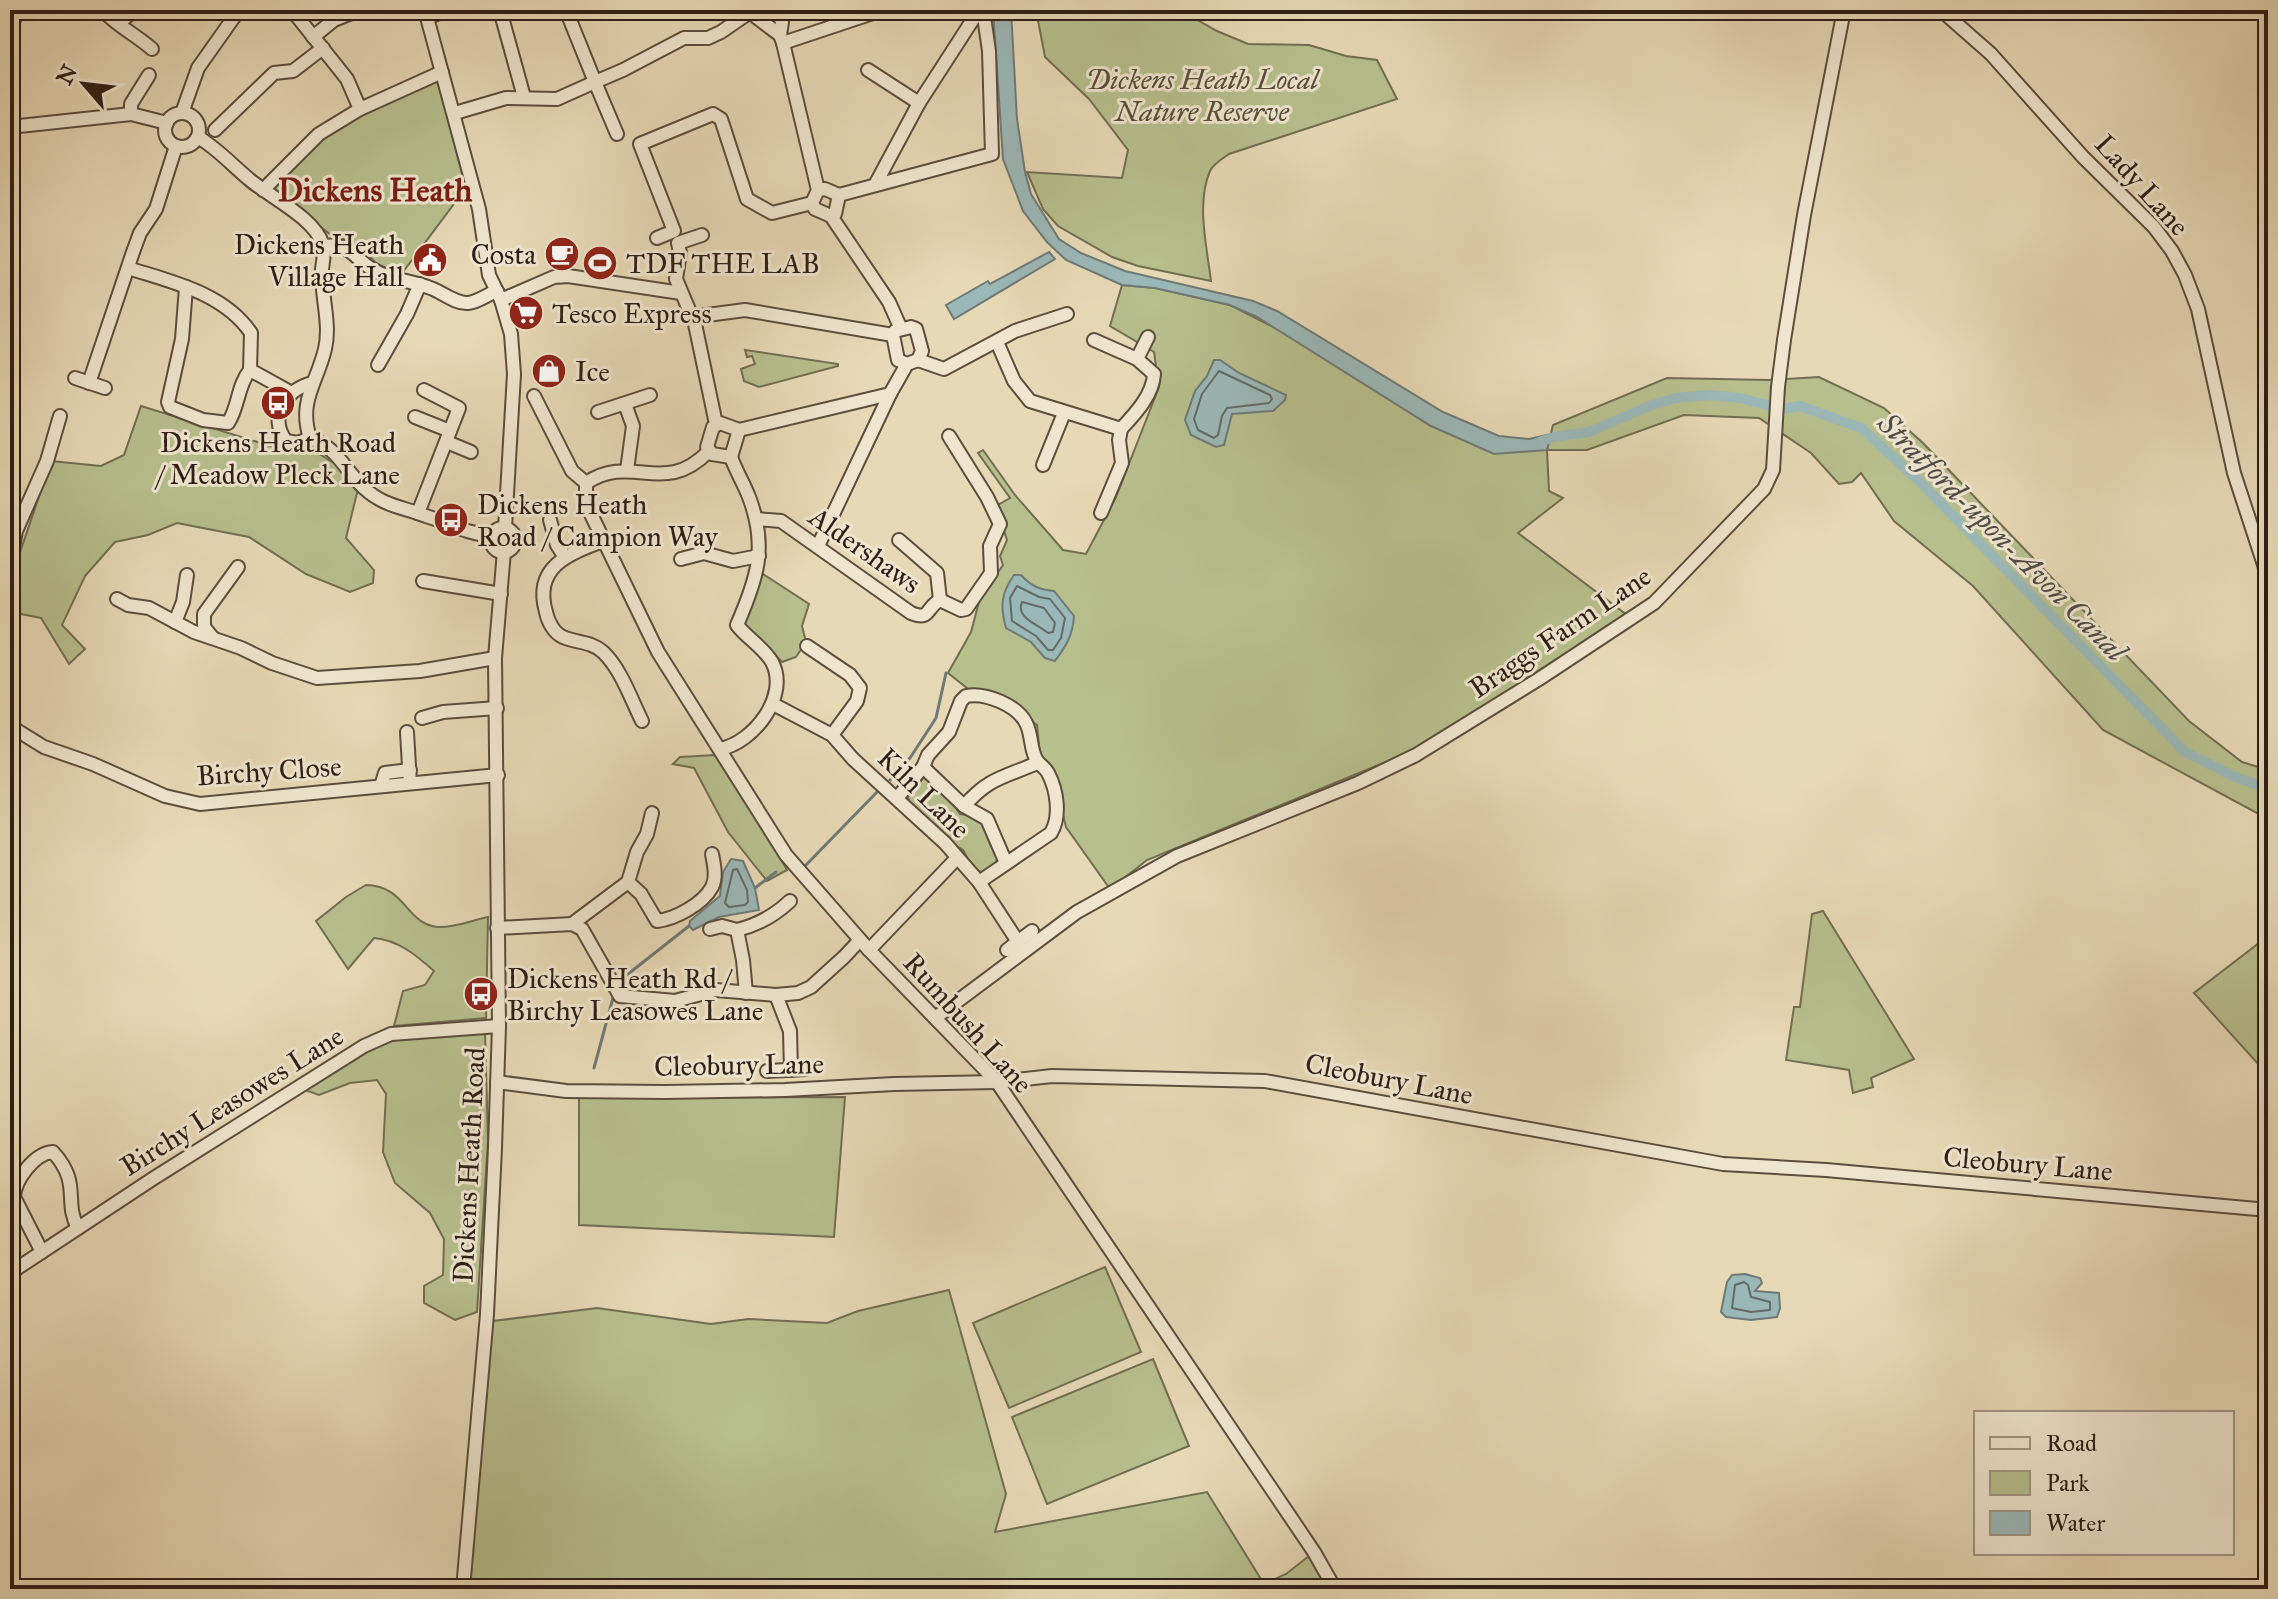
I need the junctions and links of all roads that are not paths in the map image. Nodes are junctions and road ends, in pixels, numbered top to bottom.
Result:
1 (20, 10) edge
2 (103, 10) edge
3 (133, 10) edge
4 (239, 10) edge
5 (292, 10) edge
6 (359, 10) edge
7 (449, 10) edge
8 (500, 10) edge
9 (566, 10) edge
10 (778, 10) edge
11 (882, 10) edge
12 (981, 10) edge
13 (1844, 10) edge
14 (1941, 10) edge
15 (748, 11) edge
16 (427, 14) edge
17 (120, 23) junction
18 (10, 25) edge
19 (313, 37) junction
20 (781, 39) junction
21 (323, 48) junction
22 (152, 49) dead end
23 (868, 70) dead end
24 (442, 72) junction
25 (149, 75) dead end
26 (595, 82) junction
27 (524, 97) junction
28 (919, 103) junction
29 (360, 109) junction
30 (182, 113) junction
31 (455, 113) junction
32 (131, 114) junction
33 (167, 123) junction
34 (10, 127) edge
35 (215, 130) dead end
36 (617, 134) dead end
37 (198, 137) junction
38 (176, 146) junction
39 (875, 185) junction
40 (263, 190) junction
41 (818, 190) junction
42 (839, 195) junction
43 (812, 203) junction
44 (831, 216) junction
45 (702, 235) dead end
46 (657, 238) dead end
47 (324, 246) junction
48 (128, 268) junction
49 (420, 284) junction
50 (186, 287) junction
51 (681, 293) junction
52 (499, 295) junction
53 (1067, 314) dead end
54 (692, 317) junction
55 (380, 331) dead end
56 (897, 332) junction
57 (395, 337) junction
58 (1148, 337) dead end
59 (1094, 340) dead end
60 (997, 342) junction
61 (1137, 359) junction
62 (912, 362) junction
63 (378, 365) dead end
64 (250, 370) junction
65 (75, 378) dead end
66 (89, 383) junction
67 (312, 383) junction
68 (105, 388) dead end
69 (424, 390) dead end
70 (290, 392) junction
71 (890, 394) junction
72 (650, 395) dead end
73 (534, 396) dead end
74 (625, 404) junction
75 (598, 412) dead end
76 (1064, 413) junction
77 (60, 416) dead end
78 (415, 417) dead end
79 (716, 424) junction
80 (1121, 429) junction
81 (739, 430) junction
82 (949, 436) dead end
83 (448, 437) junction
84 (310, 438) junction
85 (709, 451) junction
86 (471, 452) dead end
87 (731, 457) junction
88 (1043, 465) dead end
89 (627, 470) junction
90 (586, 483) junction
91 (418, 513) junction
92 (1101, 513) dead end
93 (756, 519) junction
94 (550, 520) dead end
95 (505, 528) junction
96 (492, 536) junction
97 (899, 540) dead end
98 (603, 541) junction
99 (818, 546) junction
100 (504, 551) junction
101 (564, 556) junction
102 (759, 556) junction
103 (681, 559) dead end
104 (10, 564) edge
105 (238, 567) dead end
106 (187, 575) dead end
107 (2268, 577) edge
108 (423, 581) dead end
109 (501, 594) junction
110 (117, 599) dead end
111 (940, 600) junction
112 (175, 622) junction
113 (214, 639) junction
114 (807, 646) dead end
115 (495, 658) junction
116 (773, 704) junction
117 (497, 708) junction
118 (644, 716) dead end
119 (422, 718) dead end
120 (10, 726) edge
121 (407, 732) dead end
122 (832, 735) junction
123 (720, 749) junction
124 (1037, 763) junction
125 (923, 767) junction
126 (498, 775) junction
127 (410, 776) junction
128 (897, 798) junction
129 (964, 806) junction
130 (652, 813) dead end
131 (712, 854) dead end
132 (957, 858) junction
133 (1006, 863) junction
134 (628, 882) junction
135 (979, 882) junction
136 (771, 898) dead end
137 (790, 901) dead end
138 (777, 914) junction
139 (572, 924) junction
140 (497, 928) junction
141 (710, 929) dead end
142 (737, 930) junction
143 (1032, 931) dead end
144 (865, 945) junction
145 (746, 993) junction
146 (776, 995) junction
147 (935, 1018) junction
148 (499, 1026) junction
149 (806, 1069) dead end
150 (791, 1070) junction
151 (767, 1071) dead end
152 (497, 1082) junction
153 (997, 1082) junction
154 (2268, 1210) edge
155 (78, 1228) junction
156 (42, 1252) junction
157 (10, 1273) edge
158 (463, 1589) edge
159 (1335, 1589) edge

1 - 18 street
2 - 17 street
3 - 17 street
4 - 30 street
5 - 19 street
6 - 19 street
7 - 16 street
8 - 27 street
9 - 26 street
10 - 20 street
11 - 20 street
12 - 28 street
12 - 39 street
13 - 147 street, Braggs Farm Lane
14 - 107 street, Lady Lane
15 - 20 street
15 - 26 street
16 - 24 street
17 - 22 street
19 - 21 street
20 - 41 street
21 - 29 street
21 - 35 street
23 - 28 street
24 - 29 street
24 - 31 street
25 - 32 street
26 - 27 street
26 - 36 street
27 - 31 street
28 - 39 street
29 - 40 street
30 - 33 street
30 - 37 street
31 - 52 street
32 - 33 street
32 - 34 street
33 - 38 street
37 - 38 street
37 - 40 street
38 - 48 street
39 - 42 street
40 - 47 street
41 - 42 street
41 - 43 street
42 - 44 street
43 - 44 street
43 - 46 street
44 - 56 street
45 - 51 street
47 - 49 street
47 - 67 street
48 - 50 street
48 - 66 street
49 - 52 street
49 - 57 street
50 - 64 street
50 - 64 street
51 - 52 street
51 - 54 street
52 - 95 street
53 - 60 street
54 - 56 street
54 - 79 street
55 - 57 street
56 - 62 street
56 - 62 street
57 - 63 street
58 - 61 street
59 - 61 street
60 - 62 street
60 - 76 street
61 - 80 street
62 - 71 street
64 - 70 street
65 - 66 street
66 - 68 street
67 - 70 street
67 - 84 street
69 - 83 street
70 - 84 street
71 - 81 street
71 - 99 street
72 - 74 street
73 - 90 street, Rumbush Lane
74 - 75 street
74 - 89 street
76 - 80 street
76 - 88 street
77 - 104 street
78 - 83 street
79 - 81 street
79 - 85 street
80 - 92 street
81 - 87 street
82 - 111 street, Aldershaws
83 - 86 street
83 - 91 street
84 - 91 street
85 - 87 street
85 - 89 street
87 - 93 street
89 - 90 street
90 - 98 street, Rumbush Lane
91 - 96 street
93 - 99 street, Aldershaws
93 - 102 street
94 - 101 street
95 - 96 street
95 - 100 street
96 - 100 street
97 - 111 street, Aldershaws
98 - 101 street
98 - 123 street, Rumbush Lane
99 - 111 street, Aldershaws
100 - 109 street, Dickens Heath Road
101 - 118 street
102 - 103 street
102 - 116 street
105 - 113 street
106 - 112 street
108 - 109 street
109 - 115 street, Dickens Heath Road
110 - 112 street
112 - 113 street
113 - 115 street
114 - 122 street
115 - 117 street, Dickens Heath Road
116 - 122 street, Kiln Lane
116 - 123 street
117 - 119 street
117 - 126 street, Dickens Heath Road
120 - 127 street, Birchy Close
121 - 127 street
122 - 128 street, Kiln Lane
123 - 144 street, Rumbush Lane
124 - 125 street
124 - 129 street
124 - 133 street
125 - 128 street
125 - 129 street
126 - 127 street, Birchy Close
126 - 140 street, Dickens Heath Road
128 - 132 street, Kiln Lane
129 - 133 street
130 - 134 street
131 - 134 street
132 - 135 street, Kiln Lane
132 - 144 street
133 - 135 street
134 - 139 street
135 - 143 street, Kiln Lane
136 - 138 street
137 - 138 street
138 - 142 street
139 - 140 street
139 - 145 street
140 - 148 street, Dickens Heath Road
141 - 142 street
142 - 145 street
144 - 146 street
144 - 147 street, Rumbush Lane
145 - 146 street
146 - 150 street
147 - 153 street, Rumbush Lane
148 - 152 street, Dickens Heath Road
148 - 155 street, Birchy Leasowes Lane
149 - 150 street
150 - 151 street
152 - 153 street, Cleobury Lane
152 - 158 street, Dickens Heath Road
153 - 154 street, Cleobury Lane
153 - 159 street, Rumbush Lane
155 - 156 street, Birchy Leasowes Lane
155 - 156 street
156 - 157 street, Birchy Leasowes Lane

